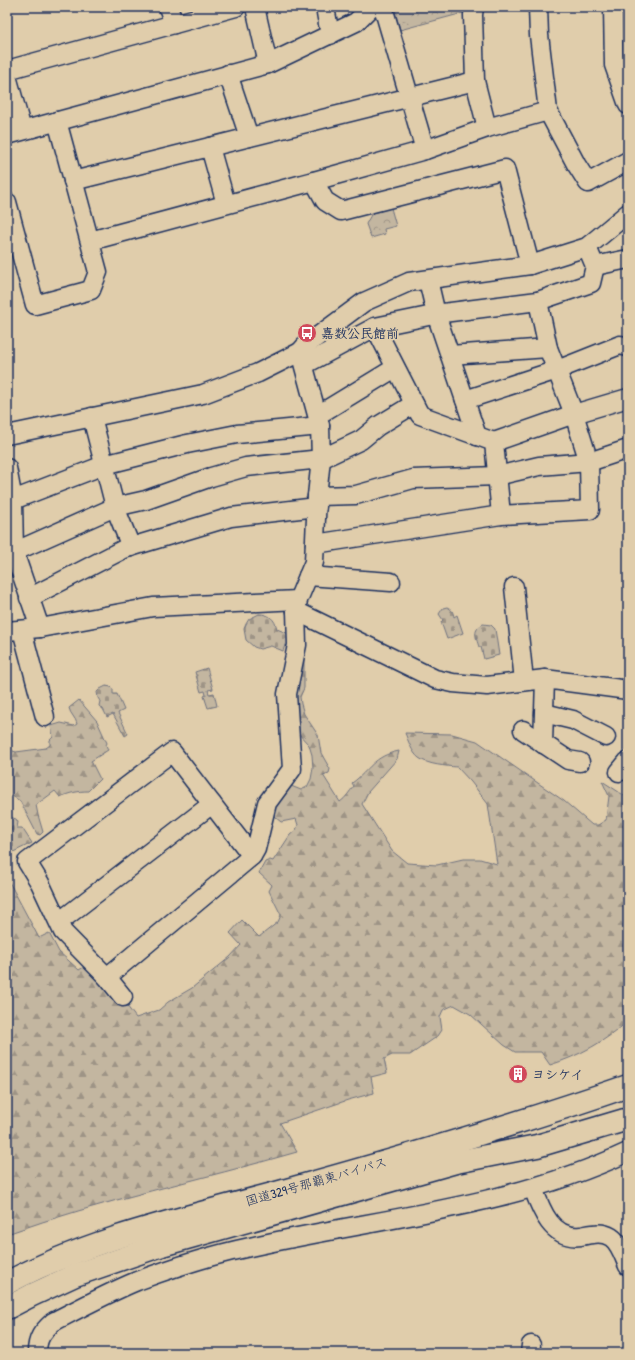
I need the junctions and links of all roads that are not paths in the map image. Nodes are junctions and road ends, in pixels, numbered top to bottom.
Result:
1 (236, 7) edge
2 (255, 7) edge
3 (325, 7) edge
4 (371, 7) edge
5 (383, 7) edge
6 (474, 7) edge
7 (538, 7) edge
8 (618, 10) edge
9 (171, 15) edge
10 (330, 35) junction
11 (268, 64) junction
12 (7, 70) edge
13 (228, 74) junction
14 (7, 76) edge
15 (476, 81) junction
16 (627, 97) edge
17 (410, 98) junction
18 (548, 111) junction
19 (57, 121) junction
20 (487, 128) junction
21 (14, 132) edge
22 (249, 137) junction
23 (210, 147) junction
24 (425, 150) junction
25 (628, 161) edge
26 (74, 181) junction
27 (314, 181) junction
28 (7, 202) edge
29 (226, 204) junction
30 (628, 213) edge
31 (90, 241) junction
32 (587, 247) junction
33 (628, 259) edge
34 (530, 265) junction
35 (594, 266) junction
36 (428, 280) junction
37 (538, 301) junction
38 (436, 314) junction
39 (375, 327) junction
40 (628, 347) edge
41 (548, 348) junction
42 (450, 355) junction
43 (302, 358) junction
44 (395, 368) junction
45 (557, 370) junction
46 (628, 398) edge
47 (465, 400) junction
48 (414, 404) junction
49 (574, 414) junction
50 (92, 417) junction
51 (319, 420) junction
52 (7, 435) edge
53 (485, 439) junction
54 (628, 449) edge
55 (321, 459) junction
56 (589, 462) junction
57 (104, 465) junction
58 (7, 468) edge
59 (497, 476) junction
60 (10, 492) edge
61 (317, 502) junction
62 (115, 507) junction
63 (501, 515) junction
64 (315, 544) junction
65 (131, 547) junction
66 (10, 554) edge
67 (308, 576) junction
68 (391, 582) dead end
69 (514, 586) dead end
70 (29, 598) junction
71 (297, 605) junction
72 (40, 628) junction
73 (14, 630) edge
74 (546, 679) junction
75 (524, 681) junction
76 (628, 690) edge
77 (544, 713) junction
78 (45, 717) dead end
79 (523, 730) dead end
80 (606, 737) dead end
81 (543, 744) junction
82 (580, 762) dead end
83 (212, 804) junction
84 (252, 856) junction
85 (59, 922) junction
86 (107, 977) junction
87 (123, 997) dead end
88 (628, 1086) edge
89 (628, 1119) edge
90 (628, 1152) edge
91 (533, 1188) junction
92 (628, 1266) edge
93 (7, 1283) edge
94 (7, 1308) edge
95 (37, 1353) edge

1 - 9 street
2 - 11 street
3 - 10 street
4 - 10 street
5 - 17 street
6 - 15 street
7 - 18 street
8 - 16 street
9 - 12 street
10 - 11 street
11 - 13 street
13 - 19 street
13 - 22 street
14 - 21 street
15 - 17 street
15 - 20 street
17 - 22 street
17 - 24 street
18 - 20 street
18 - 25 street
19 - 21 street
19 - 26 street
20 - 24 street
22 - 23 street
23 - 26 street
23 - 29 street
24 - 27 street
26 - 31 street
27 - 29 street
27 - 34 street
28 - 31 street
29 - 31 street
30 - 32 street
32 - 34 street
32 - 35 street
33 - 35 street
34 - 36 street
35 - 37 street
36 - 38 street
36 - 43 street
37 - 38 street
37 - 41 street
38 - 39 street
38 - 42 street
39 - 43 street
39 - 44 street
40 - 45 street
41 - 42 street
41 - 45 street
42 - 47 street
43 - 50 street
43 - 51 street
44 - 48 street
44 - 51 street
45 - 47 street
45 - 49 street
46 - 49 street
47 - 53 street
48 - 53 street
48 - 55 street
49 - 53 street
49 - 56 street
50 - 52 street
50 - 57 street
51 - 55 street
51 - 57 street
53 - 59 street
54 - 56 street
55 - 61 street
55 - 62 street
56 - 59 street
56 - 63 street
57 - 60 street
57 - 62 street
58 - 60 street
59 - 61 street
59 - 63 street
60 - 66 street
61 - 64 street
61 - 65 street
62 - 65 street
62 - 66 street
63 - 64 street
64 - 67 street
65 - 70 street
66 - 70 street
67 - 68 street
67 - 71 street
69 - 75 street
70 - 72 street
71 - 72 street
71 - 75 street
71 - 84 street
72 - 73 street
73 - 78 street
74 - 75 street
74 - 76 street
74 - 77 street
77 - 80 street
77 - 81 street
79 - 81 street
81 - 82 street
83 - 84 street
83 - 85 street
83 - 85 street
84 - 86 street
85 - 86 street
86 - 87 street
88 - 93 highway, 国道329号那覇東バイパス
89 - 94 highway, 国道329号那覇東バイパス
90 - 91 street
91 - 92 street
91 - 95 street

